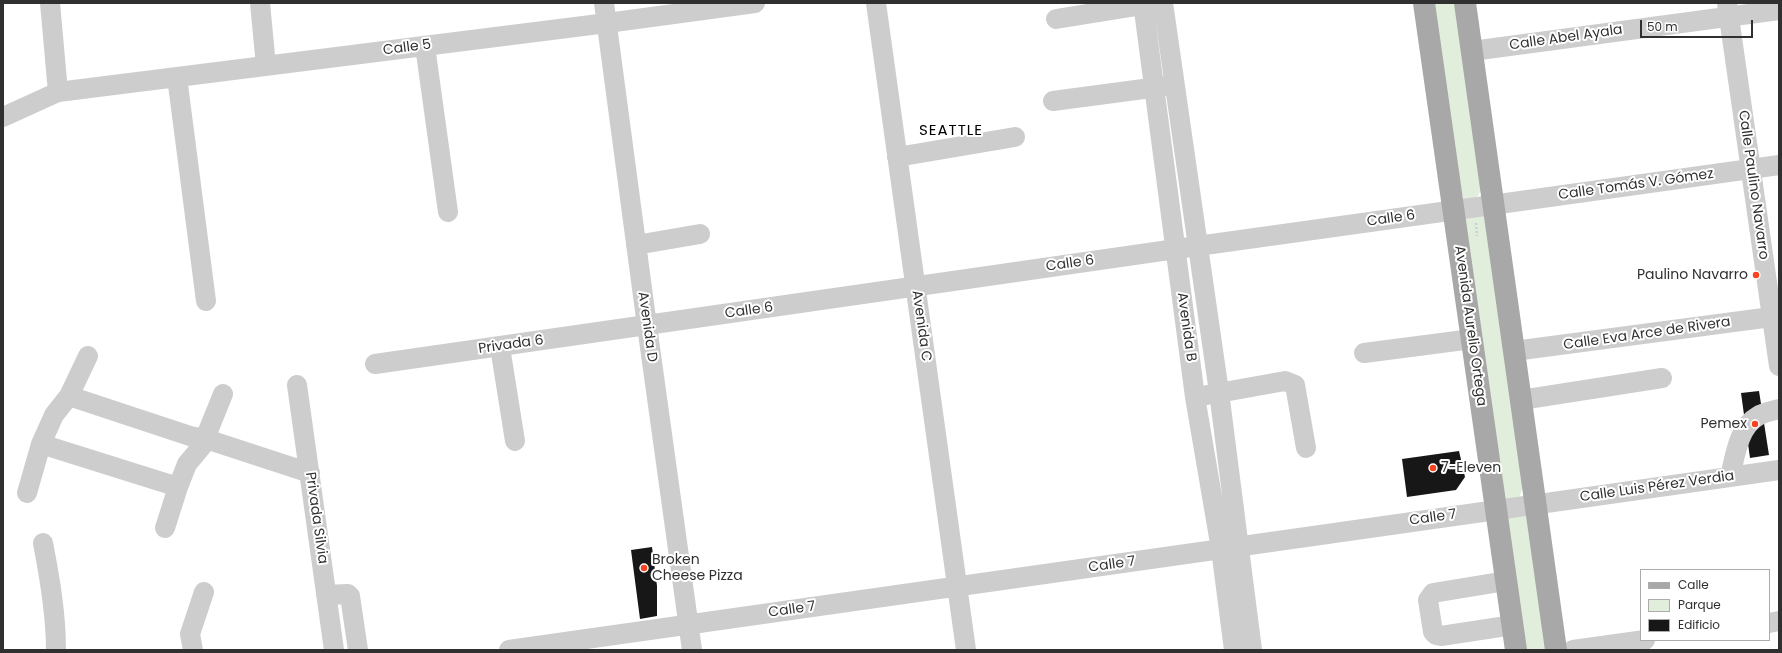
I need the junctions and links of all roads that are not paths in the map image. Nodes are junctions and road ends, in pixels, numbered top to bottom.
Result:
1 (50, 3) edge
2 (260, 3) edge
3 (604, 3) edge
4 (755, 3) edge
5 (876, 3) edge
6 (1163, 3) edge
7 (1424, 3) edge
8 (1465, 3) edge
9 (1143, 4) edge
10 (1728, 10) edge
11 (1779, 10) edge
12 (1056, 19) dead end
13 (607, 24) junction
14 (425, 46) junction
15 (1472, 51) junction
16 (266, 66) junction
17 (177, 77) junction
18 (1175, 85) junction
19 (1154, 88) junction
20 (58, 92) junction
21 (1053, 101) dead end
22 (3, 117) edge
23 (1015, 137) dead end
24 (898, 157) junction
25 (1779, 165) edge
26 (1751, 169) junction
27 (1493, 204) junction
28 (1454, 210) junction
29 (448, 212) dead end
30 (700, 234) dead end
31 (636, 245) junction
32 (1198, 246) junction
33 (1176, 249) junction
34 (916, 287) junction
35 (206, 301) dead end
36 (1775, 317) edge
37 (647, 326) junction
38 (1472, 338) junction
39 (500, 347) junction
40 (1514, 351) junction
41 (1364, 354) dead end
42 (88, 356) dead end
43 (375, 364) dead end
44 (1779, 366) edge
45 (1662, 378) dead end
46 (297, 385) dead end
47 (1219, 392) junction
48 (223, 394) dead end
49 (69, 396) junction
50 (1195, 397) junction
51 (1521, 400) junction
52 (1779, 409) edge
53 (199, 440) junction
54 (515, 440) dead end
55 (41, 444) junction
56 (1306, 448) dead end
57 (1779, 470) edge
58 (1730, 477) junction
59 (311, 480) junction
60 (178, 487) junction
61 (27, 493) dead end
62 (1536, 504) junction
63 (1496, 509) junction
64 (165, 528) dead end
65 (43, 543) dead end
66 (1230, 548) junction
67 (1506, 582) junction
68 (956, 587) junction
69 (204, 592) dead end
70 (326, 596) junction
71 (689, 625) junction
72 (1512, 625) junction
73 (1640, 641) edge
74 (56, 650) edge
75 (192, 650) edge
76 (334, 650) edge
77 (358, 650) edge
78 (509, 650) edge
79 (692, 650) edge
80 (966, 650) edge
81 (1234, 650) edge
82 (1252, 650) edge
83 (1516, 650) edge
84 (1556, 650) edge
85 (1573, 650) edge

1 - 20 street
2 - 16 street
3 - 13 street, Avenida D
4 - 13 street, Calle 5
5 - 24 street, Avenida C
6 - 18 street, Avenida B
7 - 28 main road, Avenida Aurelio Ortega
8 - 15 main road
9 - 12 street
9 - 19 street, Avenida B
10 - 11 street, Calle Abel Ayala
10 - 15 street, Calle Abel Ayala
10 - 26 street, Calle Paulino Navarro
13 - 14 street, Calle 5
13 - 31 street, Avenida D
14 - 16 street, Calle 5
14 - 29 street
15 - 27 main road
16 - 17 street, Calle 5
17 - 20 street, Calle 5
17 - 35 street
18 - 19 street
18 - 32 street, Avenida B
19 - 21 street
19 - 33 street, Avenida B
20 - 22 street, Calle 5
23 - 24 street
24 - 34 street, Avenida C
25 - 26 street, Calle Tomás V. Gómez
26 - 27 street, Calle Tomás V. Gómez
26 - 36 street, Calle Paulino Navarro
27 - 28 street, Calle 6
27 - 40 main road
28 - 32 street, Calle 6
28 - 38 main road, Avenida Aurelio Ortega
30 - 31 street
31 - 37 street, Avenida D
32 - 33 street, Calle 6
32 - 47 street, Avenida B
33 - 34 street, Calle 6
33 - 50 street, Avenida B
34 - 37 street, Calle 6
34 - 68 street, Avenida C
36 - 40 street, Calle Eva Arce de Rivera
36 - 44 street, Calle Paulino Navarro
37 - 39 street, Privada 6
37 - 71 street, Avenida D
38 - 41 street
38 - 63 main road, Avenida Aurelio Ortega
39 - 43 street, Privada 6
39 - 54 street
40 - 51 main road
42 - 49 street
45 - 51 street
46 - 59 street, Privada Silvia
47 - 50 street
47 - 56 street
47 - 66 street, Avenida B
48 - 53 street
49 - 53 street
49 - 55 street
50 - 66 street, Avenida B
51 - 62 main road
52 - 58 street
53 - 59 street
53 - 60 street
55 - 60 street
55 - 61 street
57 - 58 street, Calle Luis Pérez Verdia
58 - 62 street, Calle Luis Pérez Verdia
59 - 70 street, Privada Silvia
60 - 64 street
62 - 63 street, Calle 7
62 - 84 main road
63 - 66 street, Calle 7
63 - 67 main road, Avenida Aurelio Ortega
65 - 74 street
66 - 68 street, Calle 7
66 - 81 street, Avenida B
66 - 82 street, Avenida B
67 - 72 main road, Avenida Aurelio Ortega
67 - 72 street
68 - 71 street, Calle 7
68 - 80 street, Avenida C
69 - 75 street
70 - 76 street, Privada Silvia
70 - 77 street
71 - 78 street, Calle 7
71 - 79 street, Avenida D
72 - 83 main road, Avenida Aurelio Ortega
73 - 85 street

